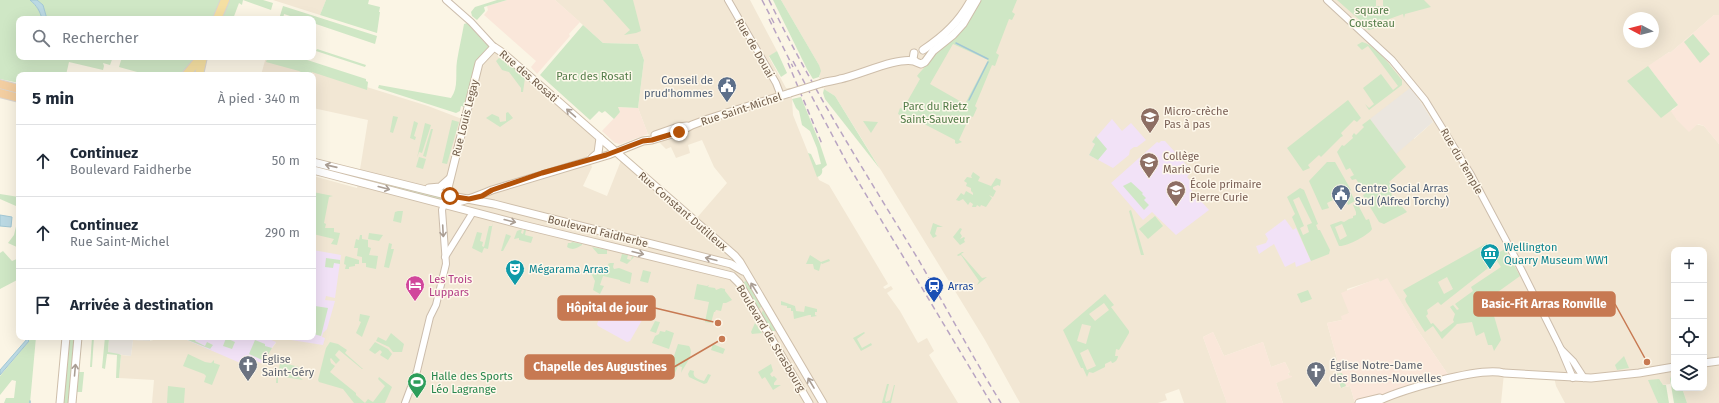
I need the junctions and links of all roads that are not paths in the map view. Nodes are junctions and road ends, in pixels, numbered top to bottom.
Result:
1 (225, 0) edge
2 (446, 0) edge
3 (728, 0) edge
4 (971, 0) edge
5 (977, 0) edge
6 (1327, 0) edge
7 (218, 16) edge
8 (494, 47) junction
9 (923, 50) junction
10 (914, 53) junction
11 (927, 58) junction
12 (199, 60) edge
13 (202, 60) edge
14 (914, 61) junction
15 (880, 66) junction
16 (189, 72) edge
17 (200, 72) edge
18 (0, 84) edge
19 (16, 88) edge
20 (0, 93) edge
21 (781, 96) junction
22 (16, 97) edge
23 (603, 140) junction
24 (628, 146) junction
25 (615, 151) junction
26 (590, 159) junction
27 (316, 163) edge
28 (630, 164) junction
29 (316, 171) edge
30 (451, 175) junction
31 (418, 188) junction
32 (446, 195) junction
33 (480, 198) junction
34 (466, 199) junction
35 (444, 204) junction
36 (471, 212) junction
37 (445, 257) junction
38 (746, 274) junction
39 (730, 276) joint
40 (66, 340) edge
41 (78, 340) edge
42 (1560, 348) junction
43 (1719, 361) edge
44 (1707, 363) edge
45 (1671, 368) edge
46 (1574, 378) junction
47 (1584, 378) junction
48 (1384, 398) junction
49 (60, 403) edge
50 (72, 403) edge
51 (405, 403) edge
52 (809, 403) edge
53 (823, 403) edge
54 (1359, 403) edge
55 (1374, 403) edge

1 - 7 main road
2 - 8 street, Rue des Rosati
3 - 21 street, Rue de Douai
4 - 9 main road
5 - 11 main road
6 - 42 street, Rue du Temple
23 -> 8 main road, Rue des Rosati
8 - 30 main road, Rue Louis Legay
9 - 10 main road
9 - 11 main road
10 - 14 main road
10 - 15 main road
11 - 14 main road
12 - 16 main road
13 - 17 main road
14 - 15 main road
15 - 21 main road, Rue Saint-Michel, bridge
18 - 19 highway
20 - 22 highway
21 - 24 main road, Rue Saint-Michel
23 - 25 main road, Rue des Rosati
23 - 26 main road
24 - 25 main road, Rue Saint-Michel
24 - 28 main road
25 - 26 main road, Rue Saint-Michel
25 - 28 main road, Rue Constant Dutilleux
26 - 33 main road, Rue Saint-Michel
31 -> 27 main road
28 - 38 main road, Rue Constant Dutilleux
29 -> 35 main road, Boulevard Faidherbe
30 - 31 main road
30 - 32 main road, Rue Louis Legay
31 - 32 main road
32 - 34 main road
32 - 35 main road, Rue Louis Legay
33 - 34 main road
33 - 36 main road
38 -> 33 main road, Boulevard Faidherbe
34 - 35 main road
34 - 36 street
35 - 36 main road, Boulevard Faidherbe
35 -> 37 street
36 - 37 street
36 -> 39 main road, Boulevard Faidherbe
37 - 51 street
53 -> 38 main road, Boulevard de Strasbourg
39 - 52 main road, Boulevard de Strasbourg
40 - 49 main road
50 -> 41 main road
42 - 46 street, Rue du Temple
42 - 47 street, Rue du Temple
43 - 44 main road
45 - 47 main road
46 - 47 main road
46 - 48 main road
48 - 54 main road
48 - 55 main road

